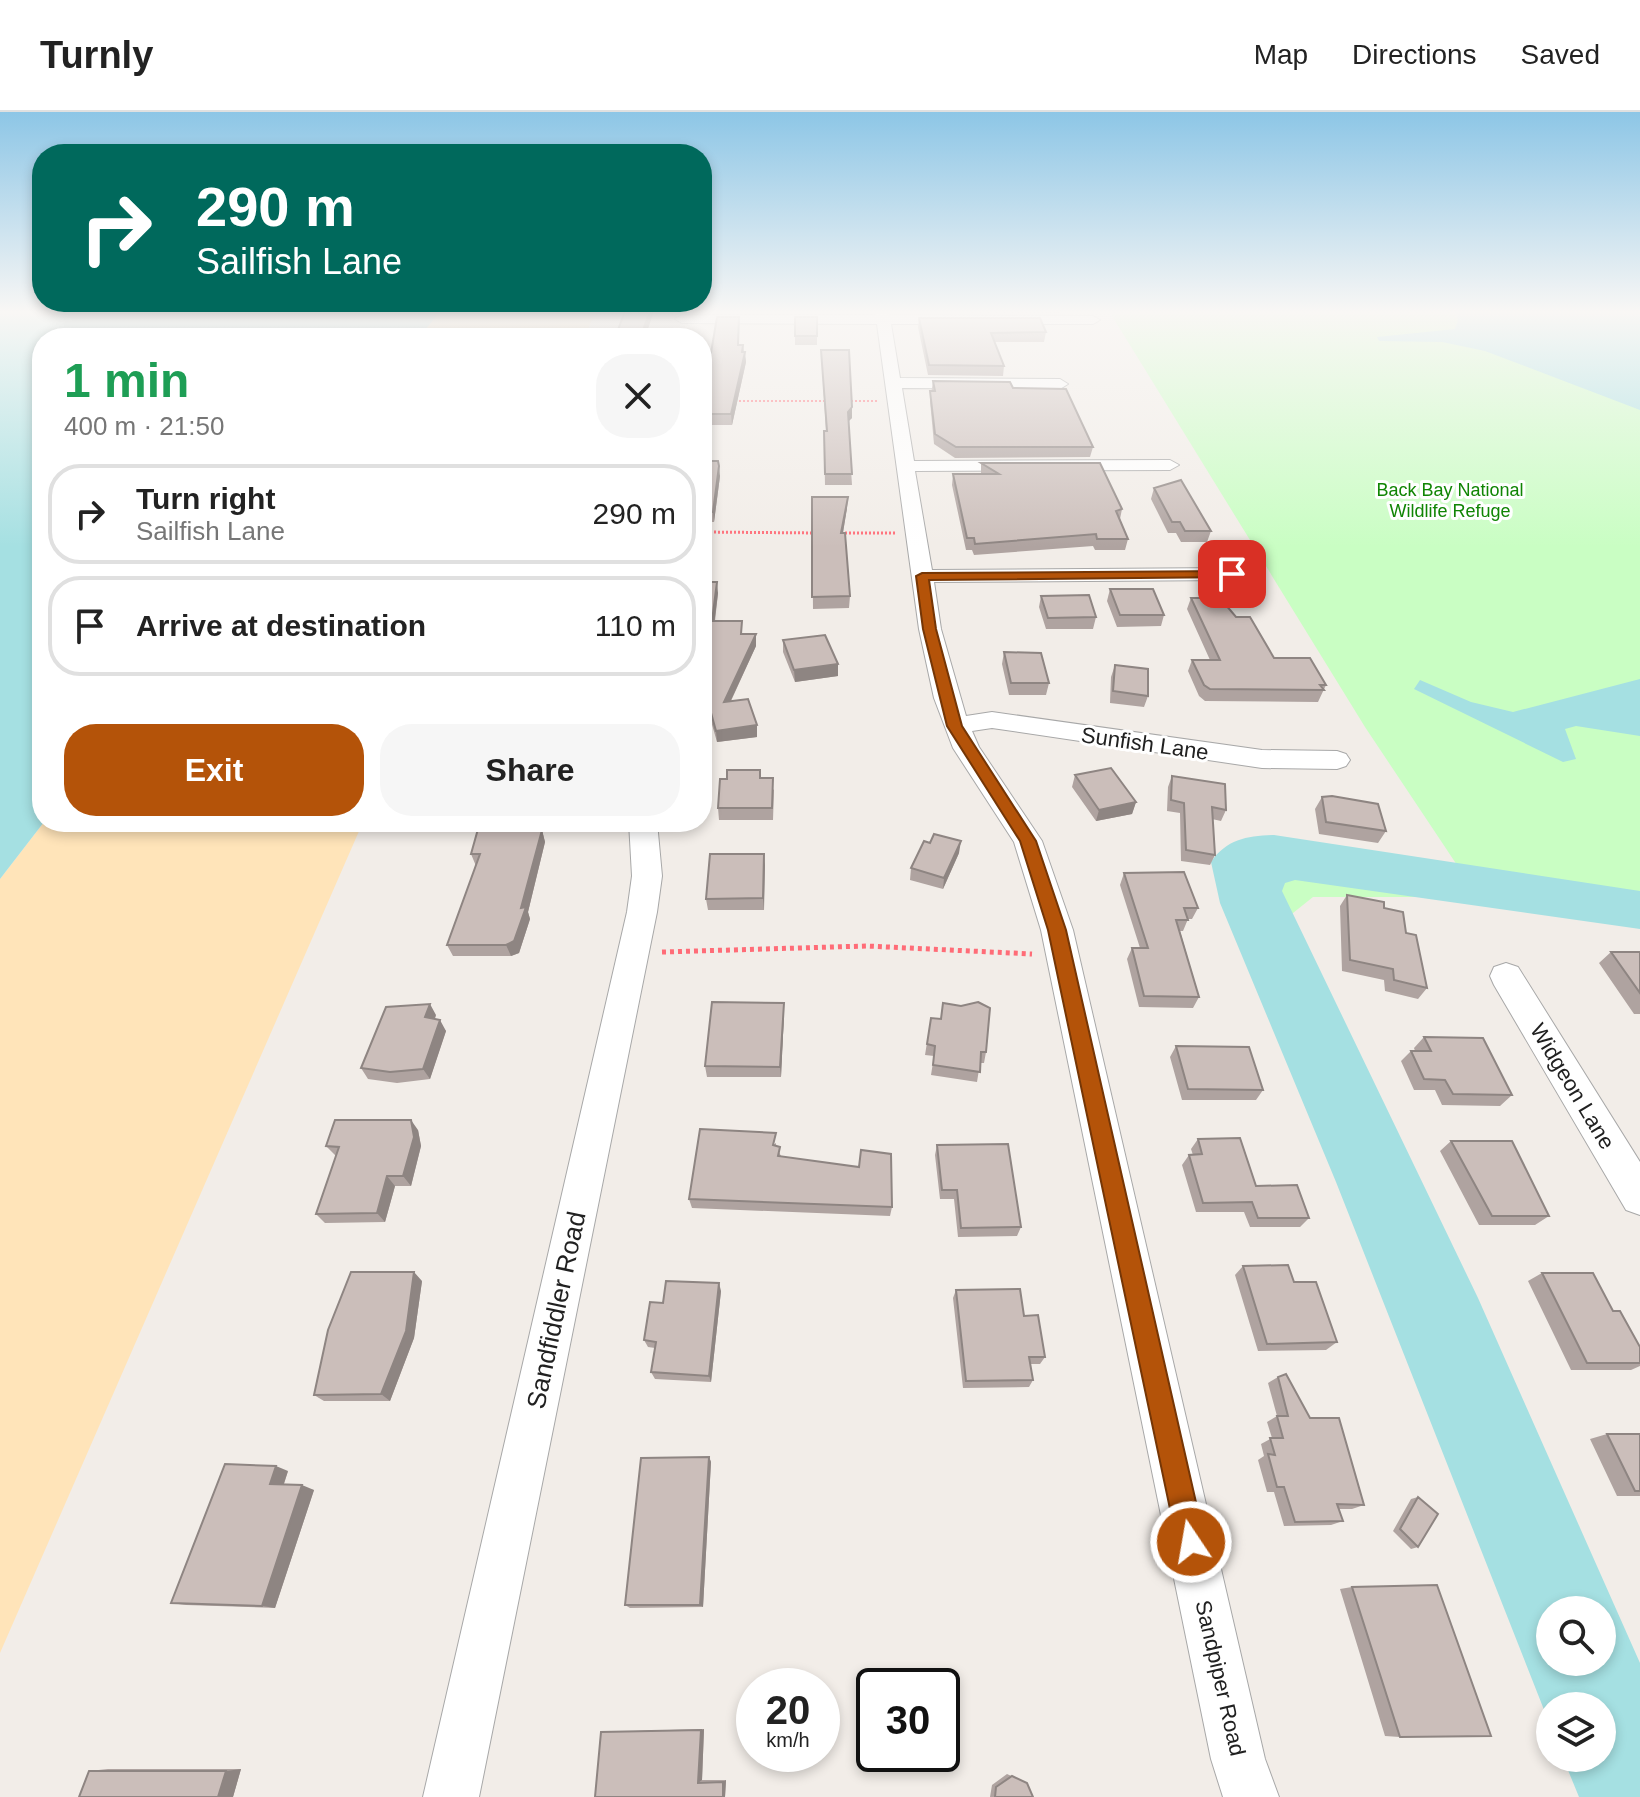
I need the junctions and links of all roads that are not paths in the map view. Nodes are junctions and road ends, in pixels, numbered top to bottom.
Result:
1 (943, 390) edge
2 (894, 392) joint
3 (1170, 465) dead end
4 (905, 466) junction
5 (1232, 574) dead end
6 (922, 576) junction
7 (955, 726) junction
8 (1337, 760) dead end
9 (644, 832) edge
10 (1506, 976) dead end
11 (1640, 1197) edge
12 (451, 1797) edge
13 (1251, 1797) edge

1 - 2 street
2 - 4 street, Sandpiper Road
3 - 4 street
4 - 6 street, Sandpiper Road
5 - 6 street
6 - 7 street, Sandpiper Road
7 - 8 street, Sunfish Lane
7 - 13 street, Sandpiper Road
9 - 12 street, Sandfiddler Road
10 - 11 street, Widgeon Lane

